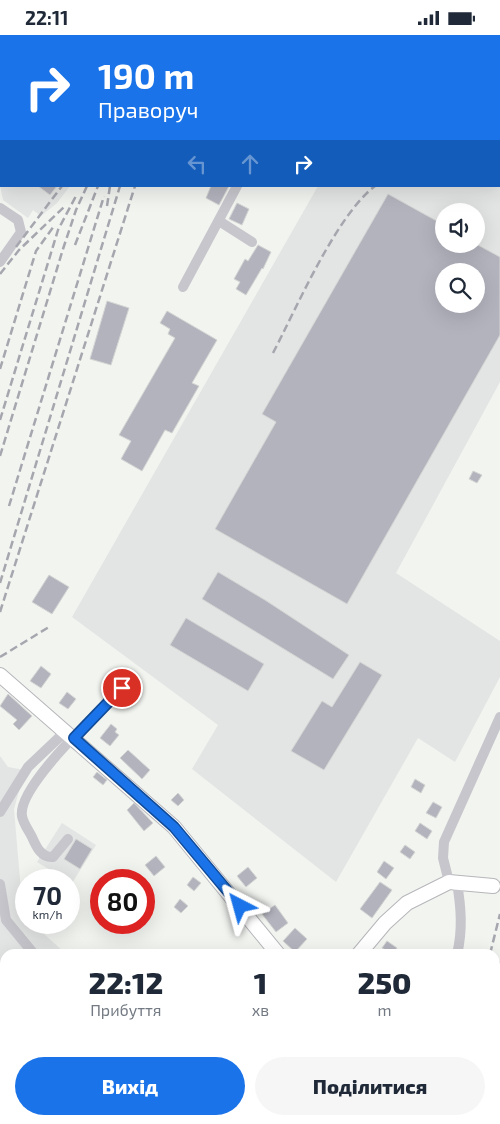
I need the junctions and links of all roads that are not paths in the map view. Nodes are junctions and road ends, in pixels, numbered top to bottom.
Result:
1 (236, 187) edge
2 (0, 208) edge
3 (219, 221) junction
4 (252, 242) dead end
5 (0, 262) edge
6 (183, 287) dead end
7 (0, 675) edge
8 (122, 688) dead end
9 (500, 717) edge
10 (70, 735) junction
11 (0, 812) edge
12 (68, 839) dead end
13 (453, 883) junction
14 (0, 884) edge
15 (493, 886) dead end
16 (30, 949) edge
17 (274, 949) edge
18 (363, 949) edge
19 (458, 949) edge

1 - 3 street
2 - 5 street
3 - 4 street
3 - 6 street
7 - 10 highway
8 - 10 street
9 - 13 street
10 - 11 street
10 - 12 street
10 - 17 highway
13 - 15 highway
13 - 18 highway
13 - 19 street
14 - 16 street

